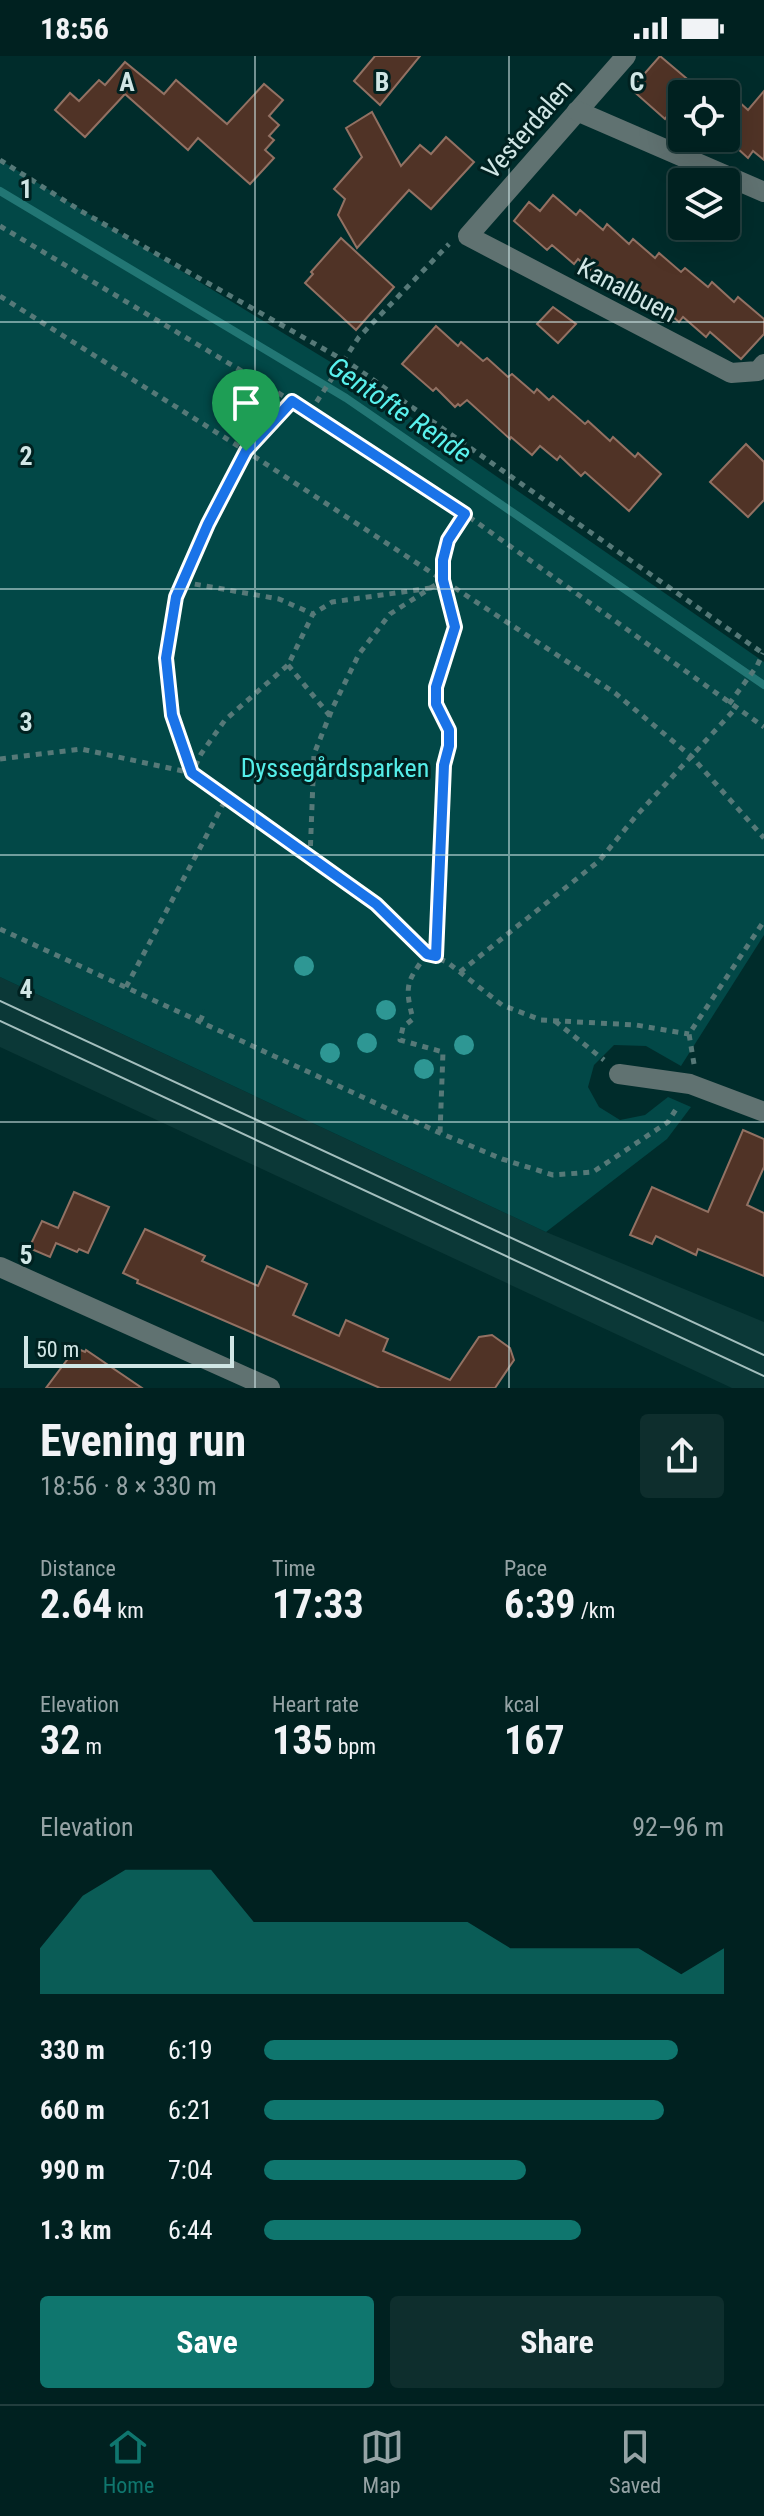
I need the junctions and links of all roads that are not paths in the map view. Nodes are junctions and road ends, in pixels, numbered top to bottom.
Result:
1 (626, 56) edge
2 (577, 111) junction
3 (764, 192) edge
4 (468, 236) joint
5 (764, 364) edge
6 (619, 1074) road end
7 (764, 1112) edge
8 (0, 1267) edge
9 (270, 1388) edge

1 - 2 street, Vesterdalen
2 - 3 street
2 - 4 street, Vesterdalen
4 - 5 street, Kanalbuen
6 - 7 street
8 - 9 street

